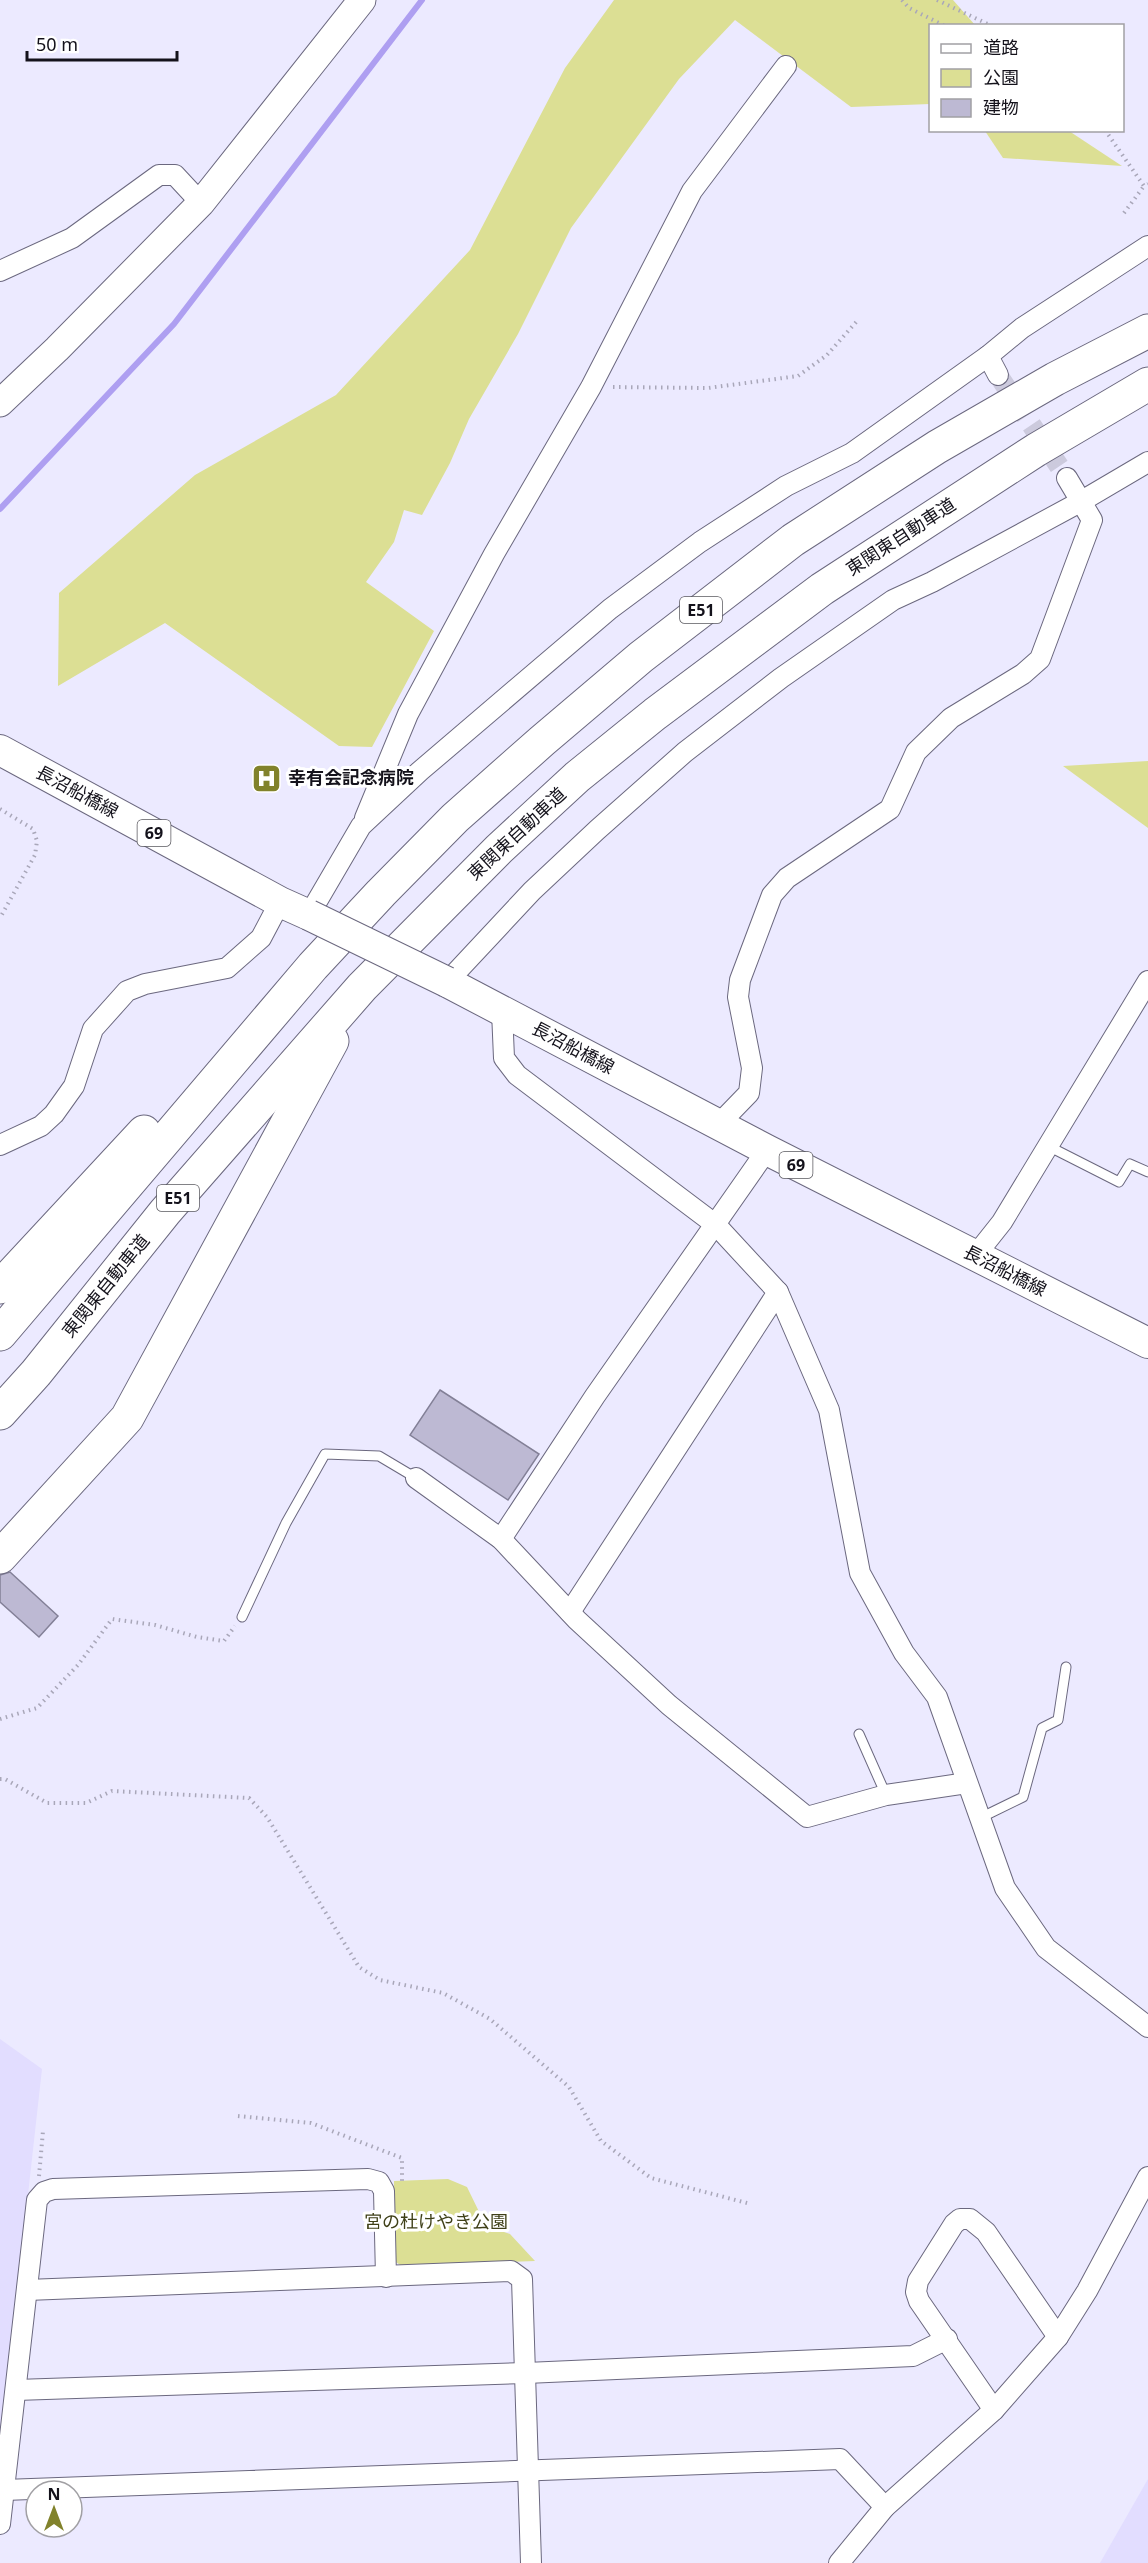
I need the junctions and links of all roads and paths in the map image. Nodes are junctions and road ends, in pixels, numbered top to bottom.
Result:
1 (362, 0) edge
2 (902, 0) edge
3 (937, 0) edge
4 (941, 24) edge
5 (988, 24) edge
6 (786, 66) dead end
7 (1106, 132) edge
8 (1146, 185) edge
9 (201, 203) junction
10 (1124, 213) dead end
11 (1148, 246) edge
12 (0, 271) edge
13 (1148, 318) edge
14 (858, 320) dead end
15 (1148, 331) edge
16 (988, 356) junction
17 (998, 375) tunnel mouth
18 (1054, 379) junction
19 (1148, 384) edge
20 (591, 387) junction
21 (0, 403) edge
22 (1148, 408) edge
23 (1148, 462) edge
24 (1067, 478) tunnel mouth
25 (1080, 502) junction
26 (822, 590) junction
27 (0, 750) edge
28 (0, 809) edge
29 (361, 826) junction
30 (280, 902) junction
31 (309, 915) junction
32 (0, 918) edge
33 (313, 966) junction
34 (1148, 981) edge
35 (447, 982) junction
36 (362, 987) junction
37 (502, 1011) junction
38 (718, 1125) junction
39 (0, 1145) edge
40 (1048, 1146) junction
41 (767, 1150) junction
42 (1148, 1172) edge
43 (716, 1225) junction
44 (975, 1256) junction
45 (0, 1287) edge
46 (778, 1292) junction
47 (0, 1334) edge
48 (1148, 1342) edge
49 (0, 1413) edge
50 (416, 1478) joint
51 (501, 1539) junction
52 (0, 1557) edge
53 (570, 1612) junction
54 (242, 1617) joint
55 (1066, 1666) dead end
56 (0, 1719) edge
57 (859, 1734) dead end
58 (0, 1779) edge
59 (967, 1783) junction
60 (886, 1795) junction
61 (980, 1818) junction
62 (1148, 2027) edge
63 (238, 2116) dead end
64 (44, 2130) dead end
65 (1148, 2177) edge
66 (402, 2189) dead end
67 (37, 2200) junction
68 (751, 2204) dead end
69 (386, 2277) junction
70 (27, 2290) junction
71 (1058, 2337) junction
72 (947, 2339) junction
73 (526, 2373) junction
74 (16, 2390) junction
75 (994, 2410) junction
76 (528, 2472) junction
77 (4, 2490) junction
78 (885, 2507) junction
79 (0, 2524) edge
80 (531, 2563) edge
81 (839, 2563) edge

1 - 9 street
2 - 4 path
3 - 5 path
6 - 20 street
7 - 8 path
8 - 10 path
9 - 12 street
9 - 21 street
11 - 16 street
13 - 18 highway
14 - 20 path
15 - 18 highway, E51
16 - 17 street
16 - 29 street
18 - 33 highway, E51
19 - 26 highway, 東関東自動車道 / E51
20 - 29 street
22 - 26 highway
23 - 25 street
24 - 25 street
25 - 35 street
25 - 38 street
26 - 36 highway, 東関東自動車道 / E51
27 - 30 main road, 長沼船橋線 / 69
28 - 32 path
29 - 31 street
30 - 31 main road, 長沼船橋線 / 69
30 - 39 street
31 - 35 main road, 長沼船橋線 / 69, bridge
33 - 45 highway
33 - 47 highway, E51
34 - 40 street
35 - 37 main road, 長沼船橋線 / 69
36 - 49 highway, 東関東自動車道 / E51
36 - 52 highway
37 - 38 main road, 長沼船橋線 / 69
37 - 43 street
38 - 41 main road, 長沼船橋線 / 69
40 - 42 lane
40 - 44 street
41 - 43 street
41 - 44 main road, 長沼船橋線 / 69
43 - 46 street
43 - 51 street
44 - 48 main road, 長沼船橋線 / 69
46 - 53 street
46 - 59 street
50 - 51 street
50 - 54 lane
51 - 53 street
53 - 60 street
54 - 56 path
55 - 61 lane
57 - 60 lane
58 - 68 path
59 - 60 street
59 - 61 street
61 - 62 street
63 - 66 path
64 - 67 path
65 - 71 street
67 - 69 street
67 - 70 street
69 - 70 street
69 - 73 street
70 - 74 street
71 - 72 street
71 - 75 street
72 - 73 street
72 - 75 street
73 - 74 street
73 - 76 street
74 - 77 street
75 - 78 street
76 - 77 street
76 - 78 street
76 - 80 street
77 - 79 street
78 - 81 street

